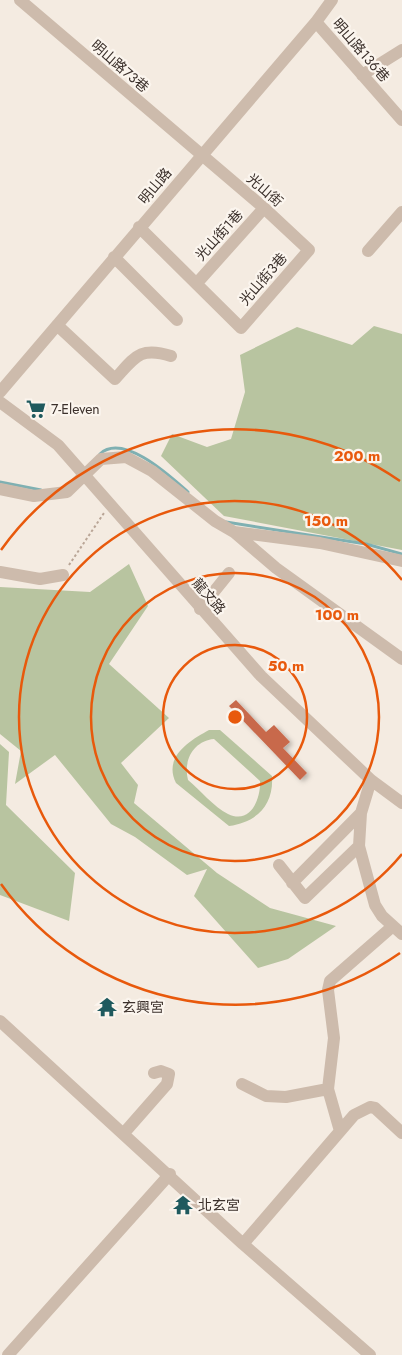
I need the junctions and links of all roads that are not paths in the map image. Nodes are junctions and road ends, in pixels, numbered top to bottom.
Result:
1 (20, 0) edge
2 (332, 0) edge
3 (316, 22) junction
4 (402, 50) edge
5 (362, 75) junction
6 (402, 120) edge
7 (200, 155) junction
8 (264, 208) junction
9 (402, 212) edge
10 (140, 227) junction
11 (309, 250) joint
12 (368, 252) dead end
13 (114, 257) junction
14 (197, 283) junction
15 (177, 320) dead end
16 (57, 325) junction
17 (171, 356) dead end
18 (0, 392) edge
19 (0, 402) edge
20 (83, 472) junction
21 (0, 489) edge
22 (234, 532) junction
23 (402, 561) edge
24 (0, 572) edge
25 (229, 573) dead end
26 (63, 575) road end
27 (200, 609) junction
28 (402, 660) edge
29 (371, 780) junction
30 (402, 803) edge
31 (361, 813) junction
32 (359, 846) junction
33 (278, 865) dead end
34 (292, 884) junction
35 (397, 930) edge
36 (0, 1021) edge
37 (154, 1073) dead end
38 (242, 1084) dead end
39 (328, 1089) junction
40 (340, 1131) junction
41 (124, 1133) junction
42 (402, 1133) edge
43 (170, 1174) junction
44 (243, 1244) junction
45 (8, 1355) edge
46 (370, 1355) edge

1 - 7 street, 明山路73巷
2 - 3 street, 明山路
3 - 5 street, 明山路136巷
3 - 7 street, 明山路
4 - 5 street
5 - 6 street, 明山路136巷
7 - 8 street, 光山街
7 - 10 street, 明山路
8 - 11 street, 光山街
8 - 14 street, 光山街1巷
9 - 12 street
10 - 13 street, 明山路
10 - 14 street
11 - 14 street, 光山街3巷
13 - 15 street
13 - 16 street, 明山路
16 - 17 street
16 - 18 street, 明山路
19 - 20 street, 龍文路
20 - 21 street
20 - 22 street
20 - 27 street, 龍文路
22 - 23 street
22 - 28 street
24 - 26 street
25 - 27 street
27 - 29 street, 龍文路
29 - 30 street, 龍文路
29 - 31 street
31 - 32 street
31 - 34 street
32 - 34 street
32 - 35 street
33 - 34 street
35 - 39 street
36 - 41 street
37 - 41 street
38 - 39 street
39 - 40 street
40 - 42 street
40 - 44 street
41 - 43 street
43 - 44 street
43 - 45 street
44 - 46 street

